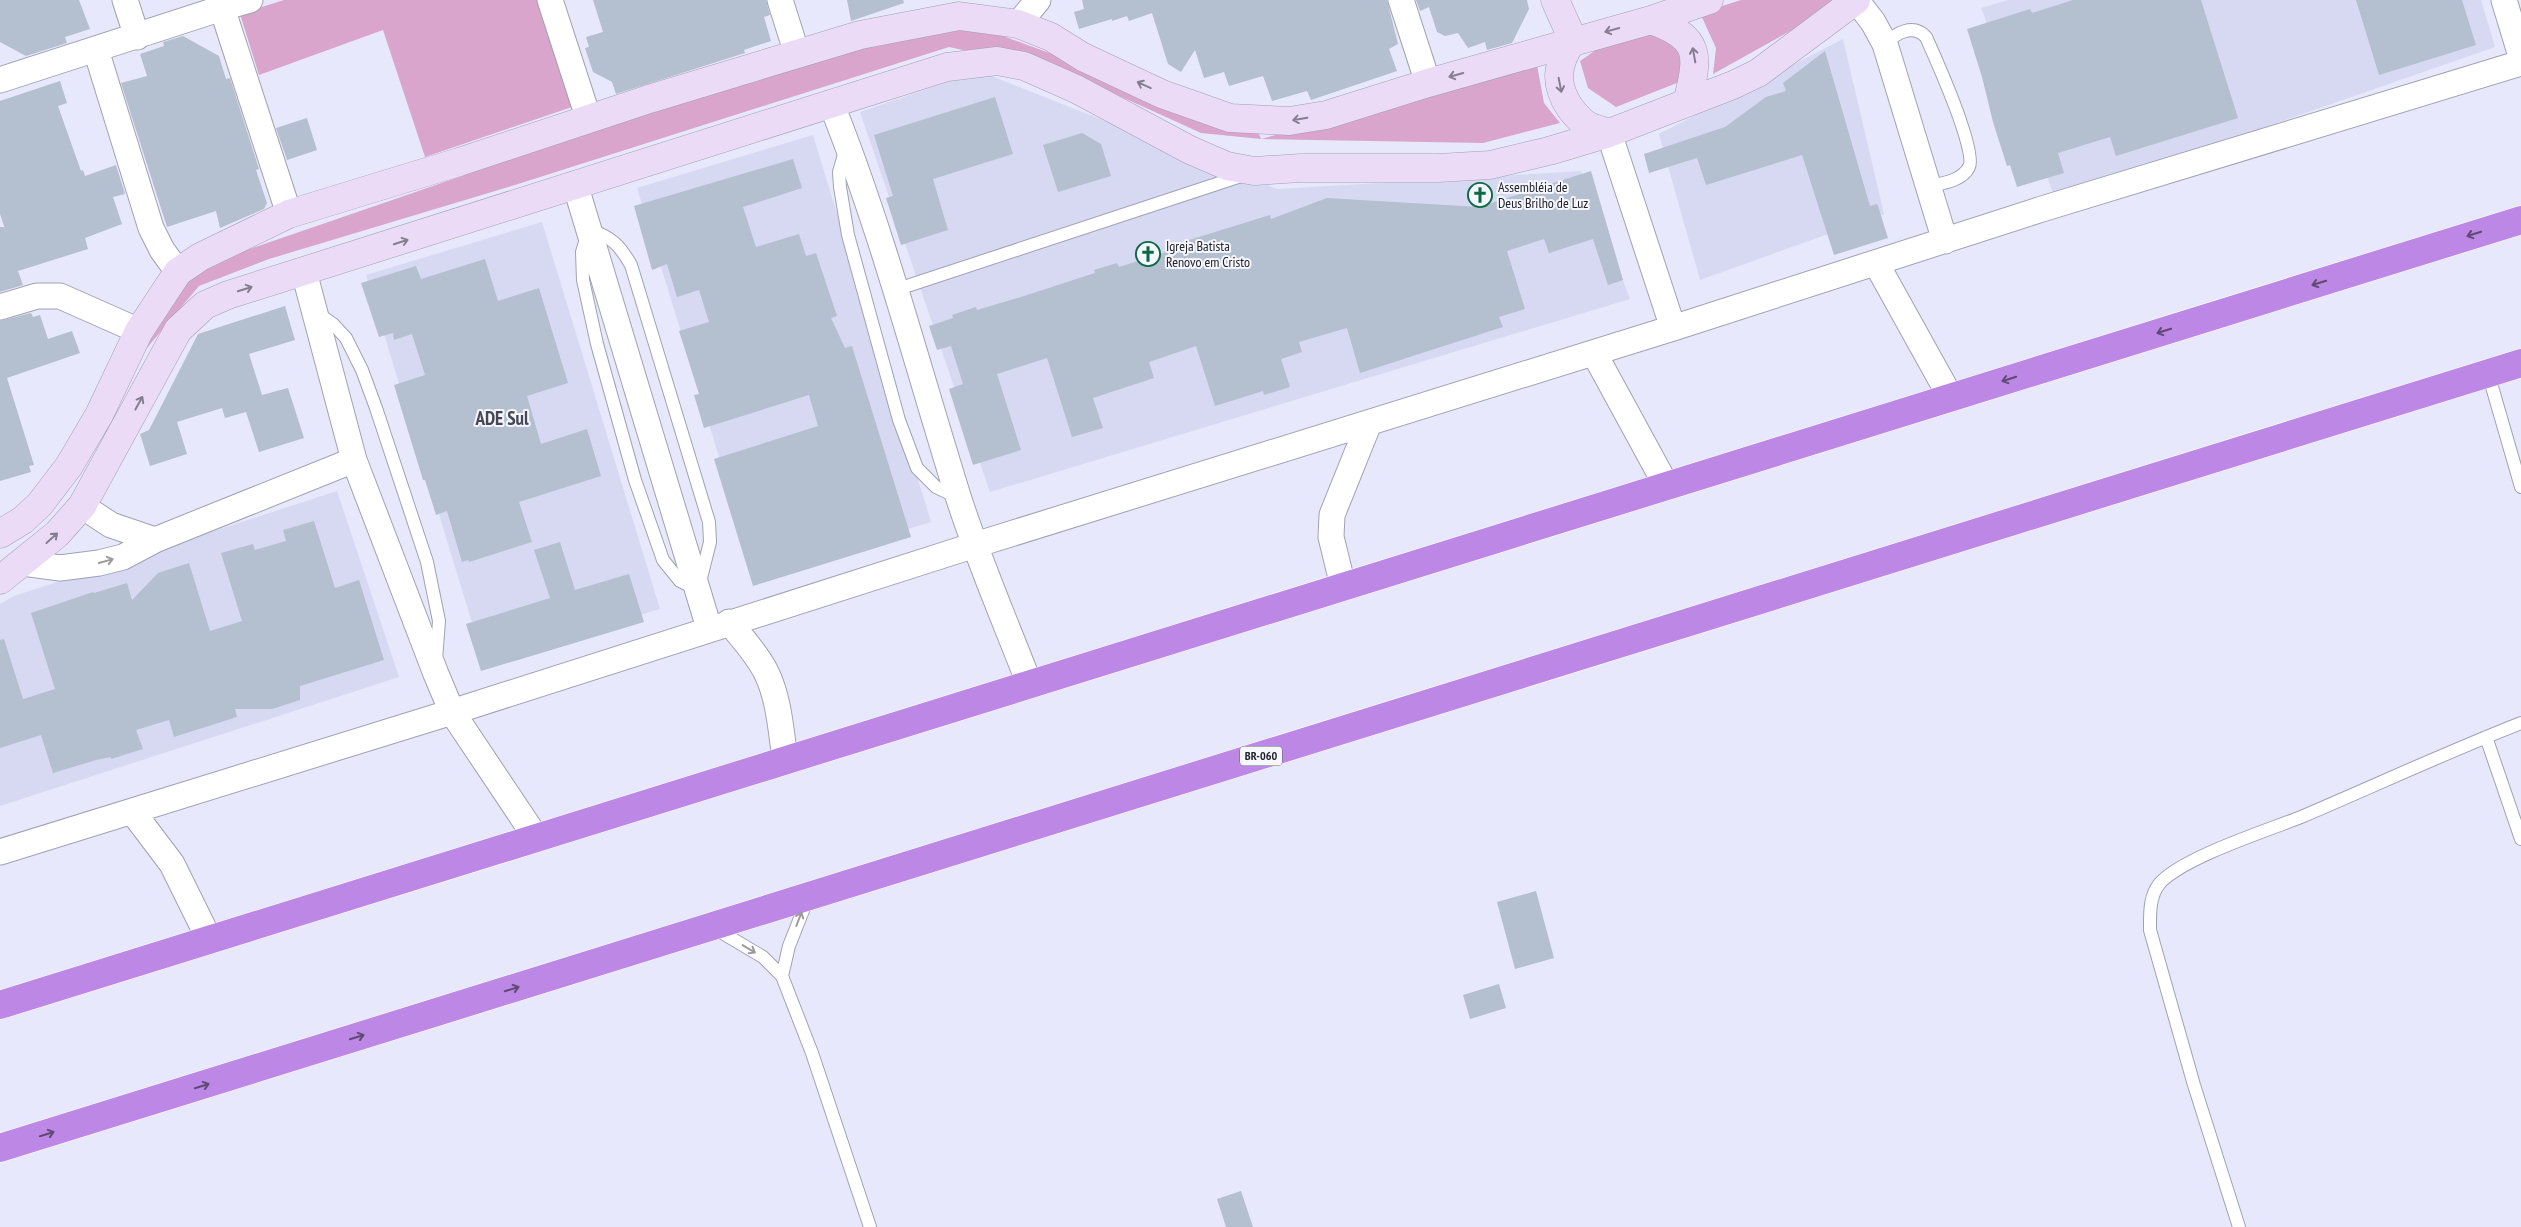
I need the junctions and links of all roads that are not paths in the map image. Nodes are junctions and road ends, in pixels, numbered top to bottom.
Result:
1 (125, 0) edge
2 (250, 0) edge
3 (550, 0) edge
4 (780, 0) edge
5 (1038, 0) edge
6 (1402, 0) edge
7 (1555, 0) edge
8 (1709, 0) edge
9 (1856, 0) edge
10 (2504, 0) edge
11 (222, 8) junction
12 (1651, 20) junction
13 (1018, 24) junction
14 (137, 37) junction
15 (1574, 40) junction
16 (1885, 44) junction
17 (96, 50) junction
18 (798, 54) junction
19 (2521, 56) edge
20 (2521, 63) edge
21 (0, 80) edge
22 (1428, 83) junction
23 (830, 103) junction
24 (1688, 103) junction
25 (589, 120) junction
26 (1609, 132) junction
27 (847, 143) junction
28 (1254, 171) junction
29 (575, 184) junction
30 (1929, 186) junction
31 (289, 214) junction
32 (2521, 220) edge
33 (1945, 241) junction
34 (1876, 263) junction
35 (178, 272) junction
36 (304, 272) junction
37 (895, 290) junction
38 (0, 307) edge
39 (317, 313) junction
40 (1673, 328) junction
41 (139, 331) junction
42 (1594, 353) junction
43 (2521, 363) edge
44 (2488, 373) junction
45 (1951, 398) junction
46 (1368, 423) junction
47 (354, 460) junction
48 (1666, 485) junction
49 (2521, 487) edge
50 (959, 498) junction
51 (82, 506) junction
52 (0, 534) edge
53 (155, 540) junction
54 (975, 545) junction
55 (23, 563) junction
56 (0, 580) edge
57 (1343, 586) junction
58 (719, 625) junction
59 (436, 674) junction
60 (1029, 683) junction
61 (452, 712) junction
62 (2521, 723) edge
63 (2486, 737) junction
64 (785, 759) junction
65 (132, 811) junction
66 (535, 836) junction
67 (2521, 839) edge
68 (0, 852) edge
69 (808, 896) junction
70 (712, 926) junction
71 (209, 939) junction
72 (782, 976) junction
73 (0, 1005) edge
74 (0, 1148) edge
75 (870, 1227) edge
76 (2239, 1227) edge

1 - 14 street
2 - 11 street
3 - 25 street
4 - 18 street
5 - 13 street
6 - 22 street
7 - 15 street
8 - 12 street
9 - 16 street
9 - 24 street
10 - 19 street
11 - 14 street
11 - 31 street
12 -> 15 street
24 -> 12 street
13 - 18 street
22 -> 13 street
14 - 17 street
15 -> 22 street
15 -> 26 street
16 - 30 street
16 - 30 lane
17 - 21 street
17 - 35 street
18 - 25 street
20 - 33 street
23 - 27 street
23 - 28 street
23 - 29 street
24 - 26 street
25 - 31 street
26 - 28 street
26 - 40 street
27 - 37 street
27 - 50 lane
28 - 37 lane
36 -> 29 street
29 - 58 street
30 - 33 street
31 - 35 street
32 -> 45 highway
33 - 34 street
34 - 40 street
34 - 45 street
35 - 41 street
36 - 39 street
51 -> 36 street
37 - 50 street
38 - 41 street
39 - 47 street
39 - 59 lane
40 - 42 street
41 - 52 street
42 - 46 street
42 - 48 street
43 - 44 highway, BR-060
44 - 49 lane
44 - 69 highway, BR-060
45 - 48 highway
46 - 54 street
46 - 57 street
47 - 53 street
47 - 59 street
48 - 57 highway
50 - 54 street
51 - 53 street
55 -> 51 street
55 -> 53 street
54 - 58 street
54 - 60 street
55 - 56 street
57 - 60 highway
58 - 61 street
58 - 64 street
59 - 61 street
60 - 64 highway
61 - 65 street
61 - 66 street
62 - 63 lane
63 - 67 lane
63 - 76 lane
64 - 66 highway
65 - 68 street
65 - 71 street
66 - 71 highway
69 - 70 highway, BR-060
72 -> 69 lane
70 -> 72 lane
74 -> 70 highway, BR-060
71 - 73 highway
72 - 75 lane

